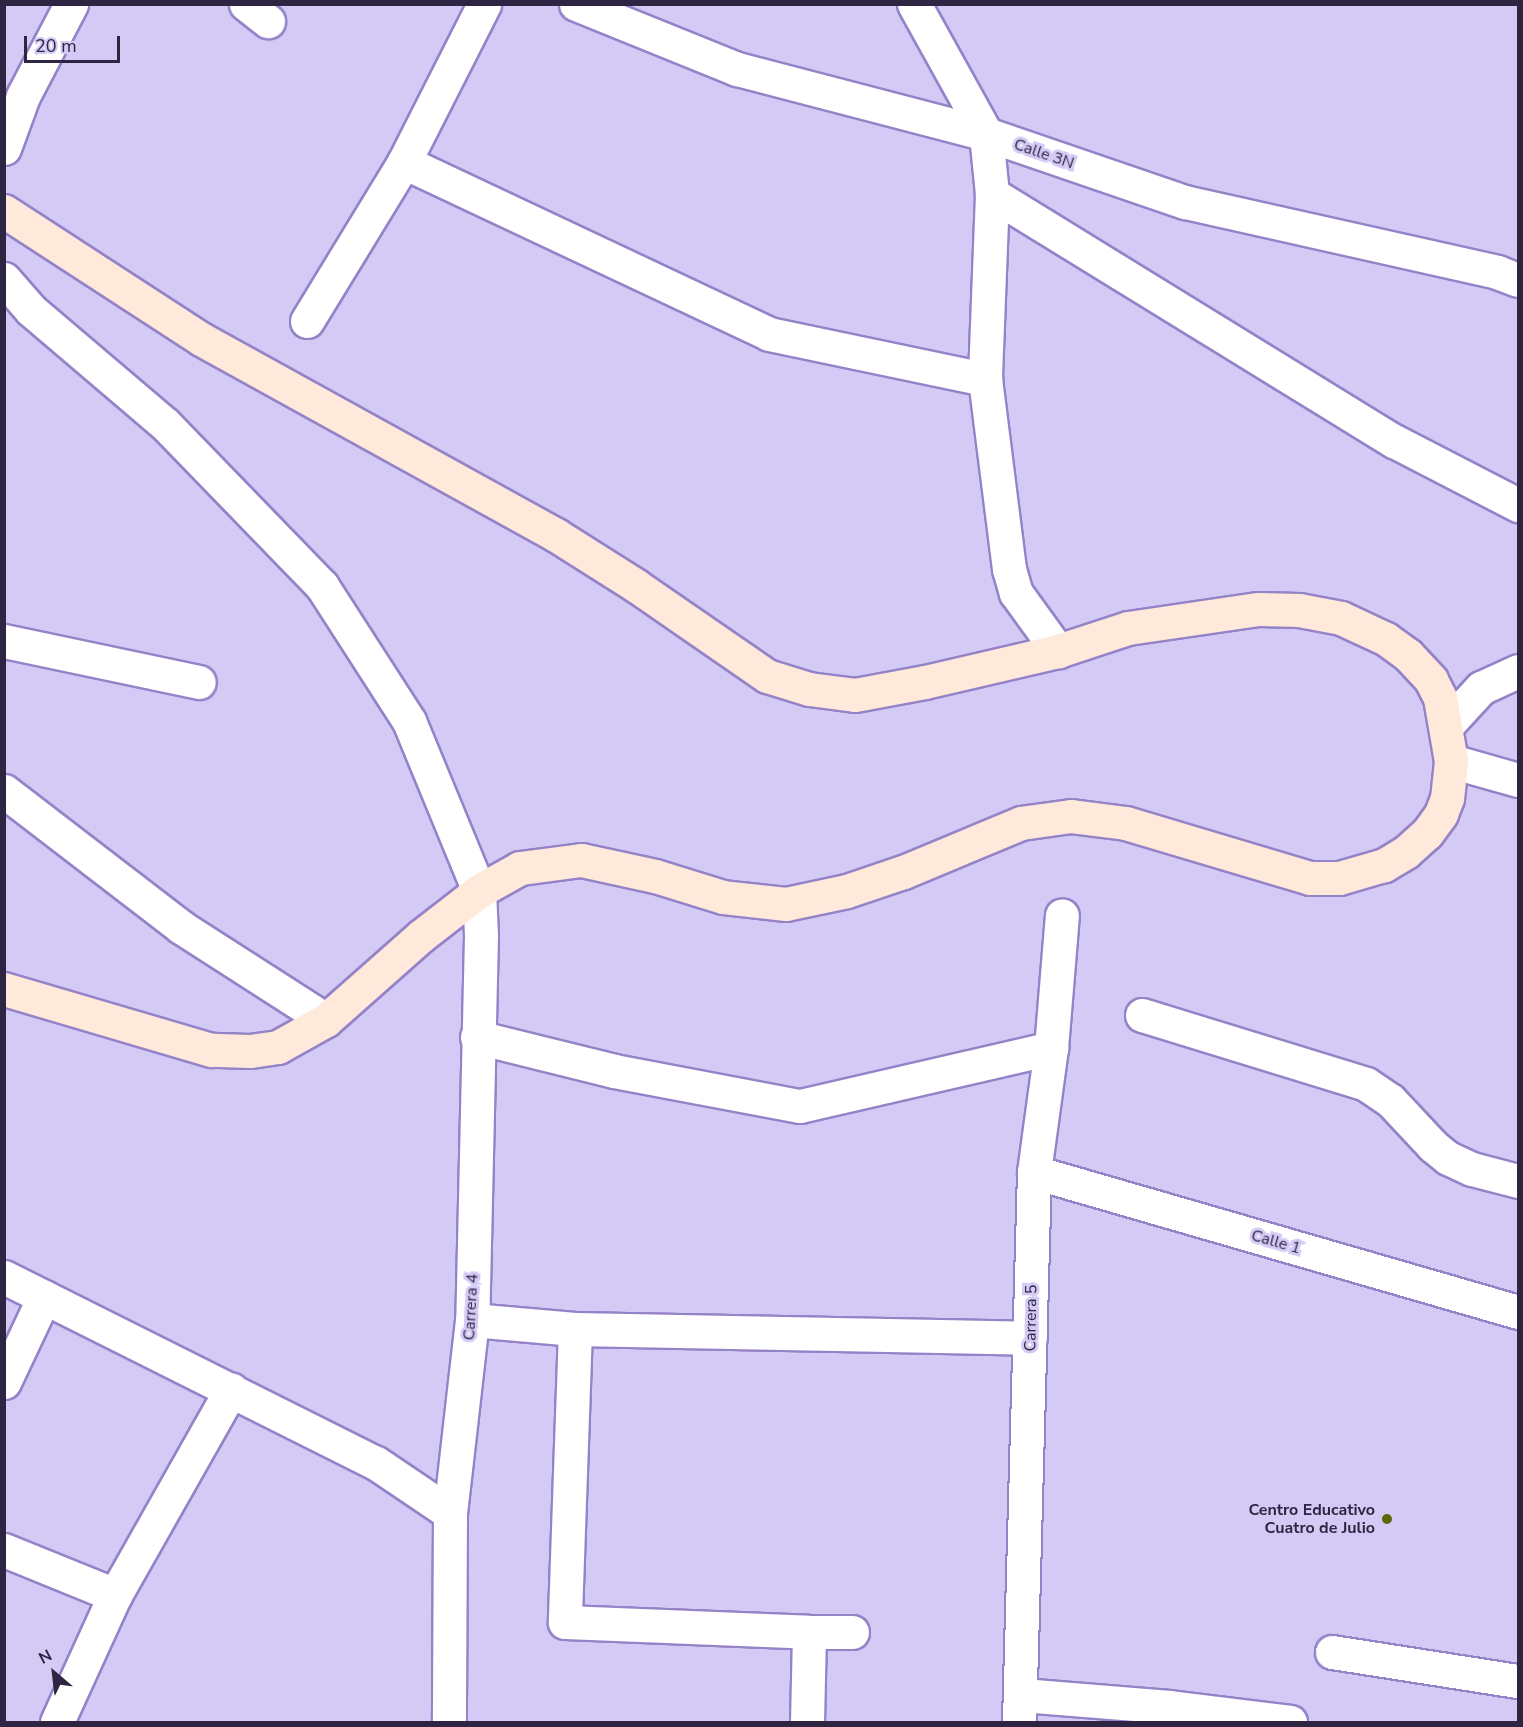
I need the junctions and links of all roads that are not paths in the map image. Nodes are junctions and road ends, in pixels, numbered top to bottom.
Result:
1 (71, 4) edge
2 (484, 4) edge
3 (576, 4) edge
4 (914, 4) edge
5 (14, 91) edge
6 (986, 134) junction
7 (4, 148) edge
8 (404, 162) junction
9 (992, 194) junction
10 (4, 211) edge
11 (4, 279) edge
12 (1518, 280) edge
13 (307, 321) dead end
14 (985, 379) junction
15 (1518, 506) edge
16 (4, 641) edge
17 (1058, 651) junction
18 (1518, 671) edge
19 (199, 682) dead end
20 (1446, 726) junction
21 (1451, 761) junction
22 (1514, 785) edge
23 (4, 791) edge
24 (479, 891) junction
25 (1062, 915) dead end
26 (4, 989) edge
27 (1142, 1015) dead end
28 (326, 1020) junction
29 (477, 1037) junction
30 (1050, 1048) junction
31 (1034, 1172) junction
32 (1518, 1181) edge
33 (4, 1277) edge
34 (44, 1297) junction
35 (1518, 1312) edge
36 (472, 1320) junction
37 (575, 1329) junction
38 (1030, 1338) junction
39 (4, 1382) edge
40 (231, 1390) junction
41 (450, 1513) junction
42 (4, 1550) edge
43 (115, 1595) junction
44 (809, 1632) junction
45 (852, 1632) dead end
46 (1332, 1652) dead end
47 (1518, 1681) edge
48 (1020, 1709) edge
49 (57, 1722) edge
50 (448, 1722) edge
51 (807, 1722) edge
52 (1290, 1722) edge

1 - 5 street
2 - 8 street
3 - 6 street, Calle 3N
4 - 6 street
5 - 7 street
6 - 9 street
6 - 12 street, Calle 3N
8 - 13 street
8 - 14 street
9 - 14 street
9 - 15 street
10 - 17 main road
11 - 24 street, Carrera 4
14 - 17 street
16 - 19 street
17 - 20 main road
18 - 20 street
20 - 21 main road
21 - 22 street
21 - 24 main road
23 - 28 street
24 - 28 main road
24 - 29 street, Carrera 4
25 - 30 street, Carrera 5
26 - 28 main road
27 - 32 street
29 - 30 street
29 - 36 street, Carrera 4
30 - 31 street, Carrera 5
31 - 35 street, Calle 1
31 - 38 street, Carrera 5
33 - 34 street
34 - 39 street
34 - 40 street
36 - 37 street
36 - 41 street, Carrera 4
37 - 38 street
37 - 44 street
38 - 48 street, Carrera 5
40 - 41 street
40 - 43 street
41 - 50 street, Carrera 4
42 - 43 street
43 - 49 street
44 - 45 street
44 - 51 street
46 - 47 street
48 - 52 street

